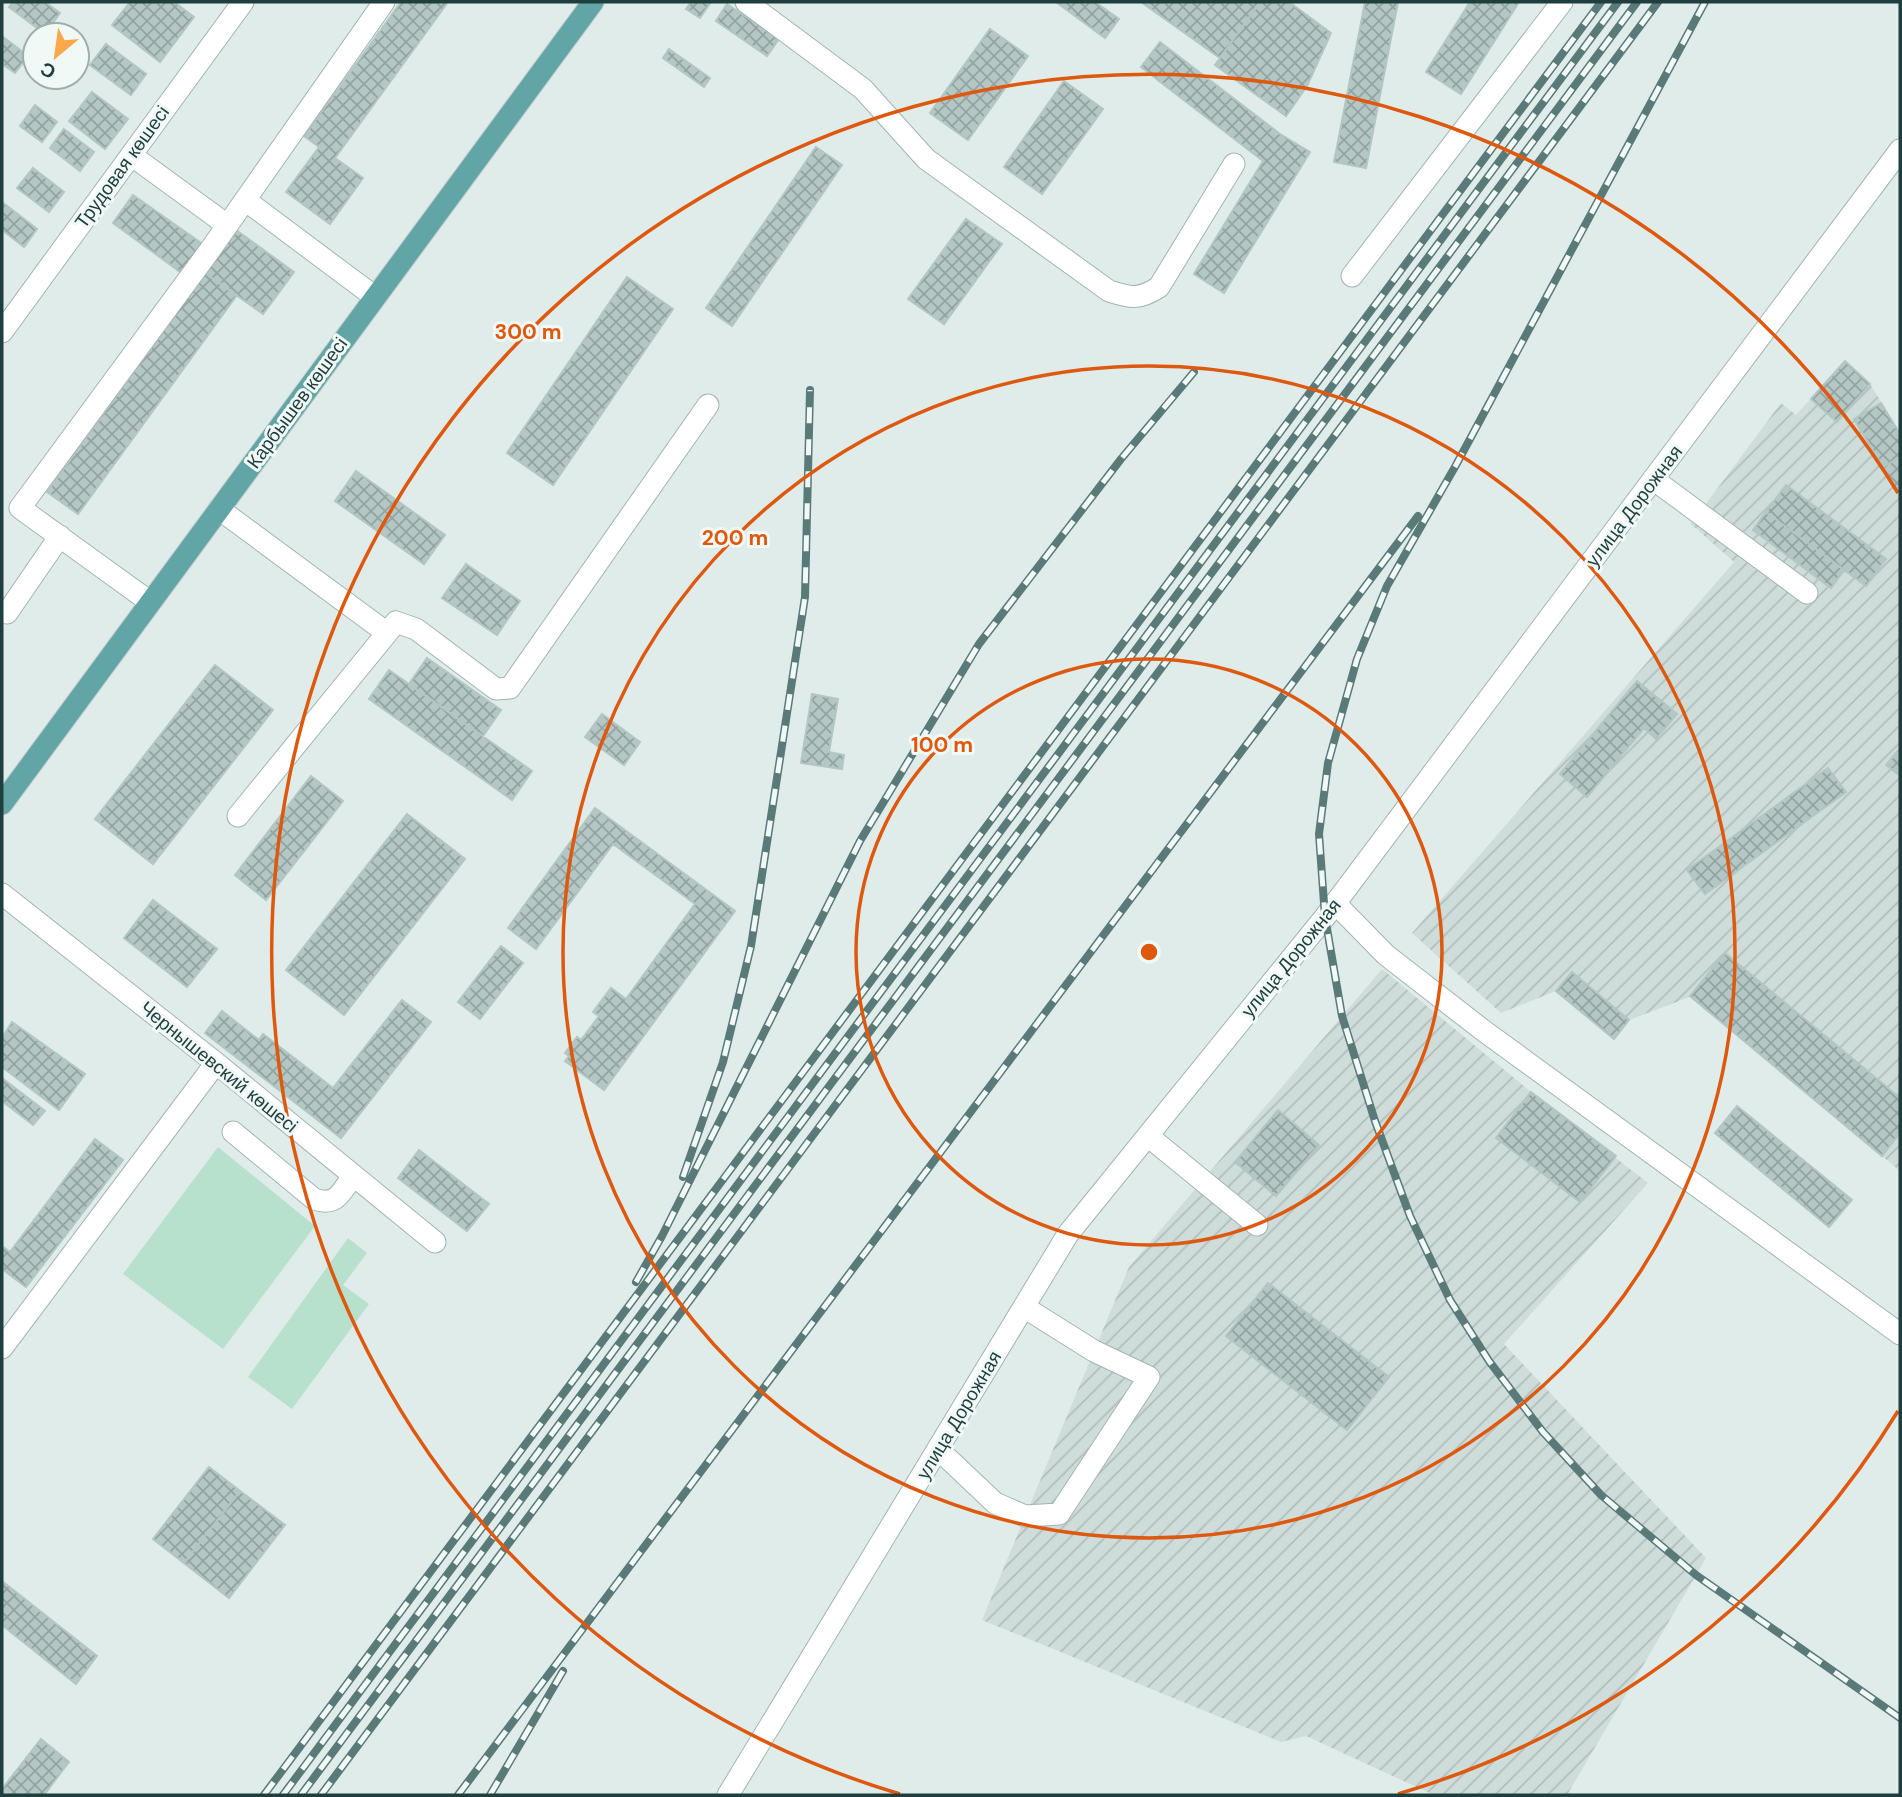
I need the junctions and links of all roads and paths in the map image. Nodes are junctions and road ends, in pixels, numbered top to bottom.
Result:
1 (243, 2) edge
2 (384, 2) edge
3 (593, 2) edge
4 (746, 2) edge
5 (1562, 2) edge
6 (1900, 150) edge
7 (131, 155) junction
8 (1234, 164) dead end
9 (246, 200) junction
10 (227, 225) junction
11 (1352, 275) dead end
12 (375, 297) junction
13 (2, 332) edge
14 (708, 405) dead end
15 (1653, 479) junction
16 (219, 509) junction
17 (60, 536) junction
18 (1807, 593) dead end
19 (150, 603) junction
20 (7, 613) dead end
21 (387, 633) junction
22 (2, 804) edge
23 (238, 816) dead end
24 (2, 894) edge
25 (1335, 903) junction
26 (216, 1063) junction
27 (233, 1132) dead end
28 (1147, 1136) junction
29 (353, 1176) junction
30 (1257, 1225) dead end
31 (435, 1242) dead end
32 (1024, 1307) junction
33 (1900, 1334) edge
34 (2, 1348) edge
35 (938, 1449) junction
36 (728, 1795) edge

1 - 7 street, Трудовая көшесі
2 - 9 street
3 - 12 main road, Карбышев көшесі
4 - 8 street
5 - 11 street
6 - 15 street, улица Дорожная
7 - 10 street
7 - 13 street, Трудовая көшесі
9 - 10 street
9 - 12 street
10 - 17 street
12 - 16 main road, Карбышев көшесі
14 - 21 street
15 - 18 street
15 - 25 street, улица Дорожная
16 - 19 main road, Карбышев көшесі
16 - 21 street
17 - 19 street
17 - 20 street
19 - 22 main road, Карбышев көшесі
21 - 23 street
24 - 26 street, Чернышевский көшесі
25 - 28 street, улица Дорожная
25 - 33 street
26 - 29 street, Чернышевский көшесі
26 - 34 street
27 - 29 street
28 - 30 street
28 - 32 street, улица Дорожная
29 - 31 street, Чернышевский көшесі
32 - 35 street, улица Дорожная
32 - 35 street
35 - 36 street, улица Дорожная

